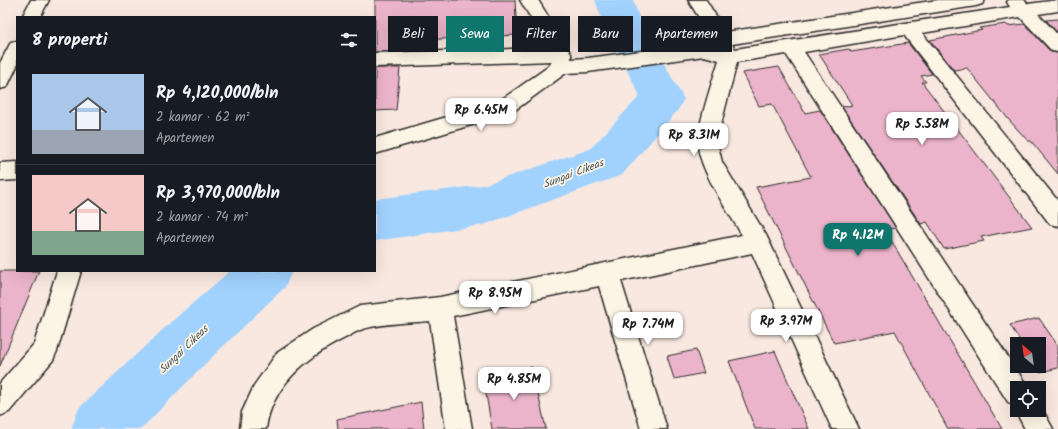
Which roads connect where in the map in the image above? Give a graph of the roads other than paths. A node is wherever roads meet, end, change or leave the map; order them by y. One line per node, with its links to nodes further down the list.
1 (40, 0): 7 (street)
2 (530, 0): 18 (street)
3 (697, 0): 8 (street)
4 (976, 0): 11 (street)
5 (1019, 5): 6 (street); 9 (street); 10 (street)
6 (1058, 5)
7 (32, 16)
8 (706, 16)
9 (909, 29): 12 (street); 23 (street)
10 (1058, 46)
11 (732, 47)
12 (791, 47): 13 (street); 28 (street)
13 (732, 48)
14 (16, 50): 19 (street)
15 (683, 52): 18 (street)
16 (724, 52): 24 (street)
17 (376, 60): 18 (street)
18 (562, 60): 20 (street)
19 (7, 76)
20 (376, 146)
21 (16, 171): 22 (street)
22 (0, 172)
23 (1058, 217)
24 (758, 242): 26 (street); 34 (street)
25 (69, 272): 29 (street)
26 (607, 274): 27 (street); 33 (street)
27 (440, 308): 31 (street); 32 (street)
28 (1010, 382)
29 (0, 404)
30 (1032, 417): 35 (street)
31 (253, 429)
32 (459, 429)
33 (654, 429)
34 (846, 429)
35 (1040, 429)

